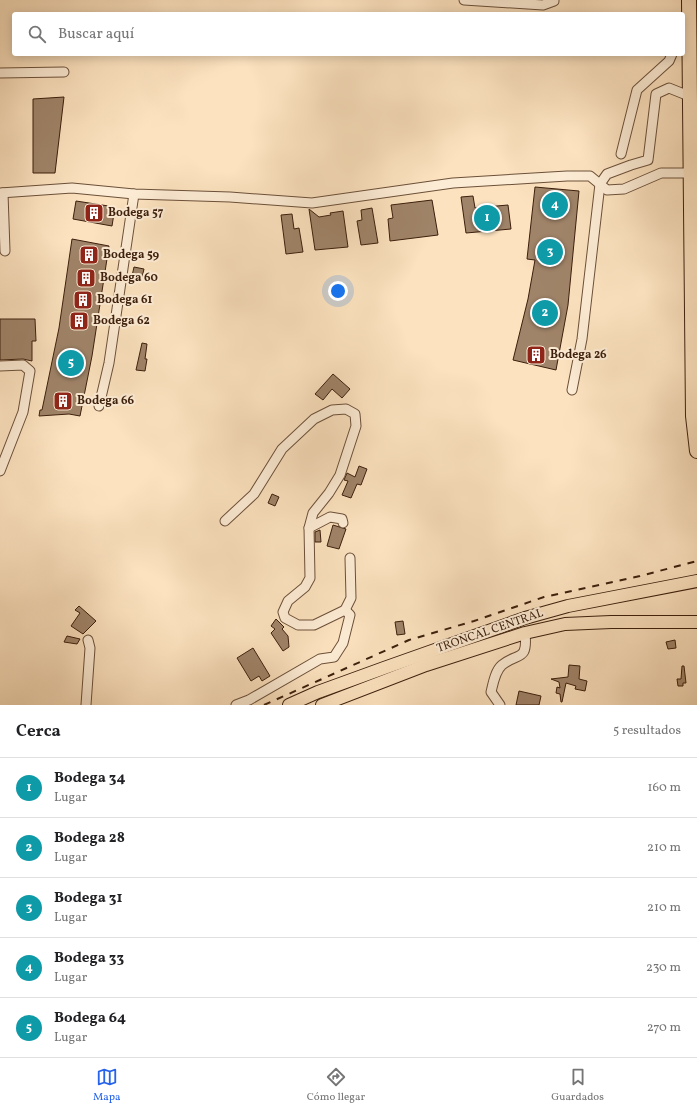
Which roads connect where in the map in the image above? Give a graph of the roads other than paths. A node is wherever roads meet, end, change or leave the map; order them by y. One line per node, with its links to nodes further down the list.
1 (464, 0): 2 (street)
2 (554, 0)
3 (689, 0): 4 (highway)
4 (686, 39): 8 (highway)
5 (671, 56): 9 (street)
6 (64, 72): 7 (street)
7 (0, 73)
8 (689, 96): 10 (highway); 11 (street)
9 (621, 154)
10 (690, 172): 11 (street); 18 (highway)
11 (600, 184): 13 (street); 16 (street)
12 (1, 193): 13 (street); 14 (street)
13 (134, 194): 17 (street)
14 (5, 251)
15 (0, 366): 19 (street)
16 (572, 390)
17 (100, 406)
18 (697, 451)
19 (0, 471)
20 (225, 521): 22 (street)
21 (343, 523): 22 (street)
22 (309, 528): 25 (street)
23 (350, 558): 25 (street)
24 (697, 581): 31 (main road, TRONCAL CENTRAL)
25 (346, 610): 30 (street)
26 (697, 622): 27 (main road, TRONCAL CENTRAL)
27 (525, 633): 32 (main road, TRONCAL CENTRAL); 33 (street)
28 (88, 640): 29 (street)
29 (86, 705)
30 (236, 705)
31 (289, 705)
32 (322, 705)
33 (500, 705)

